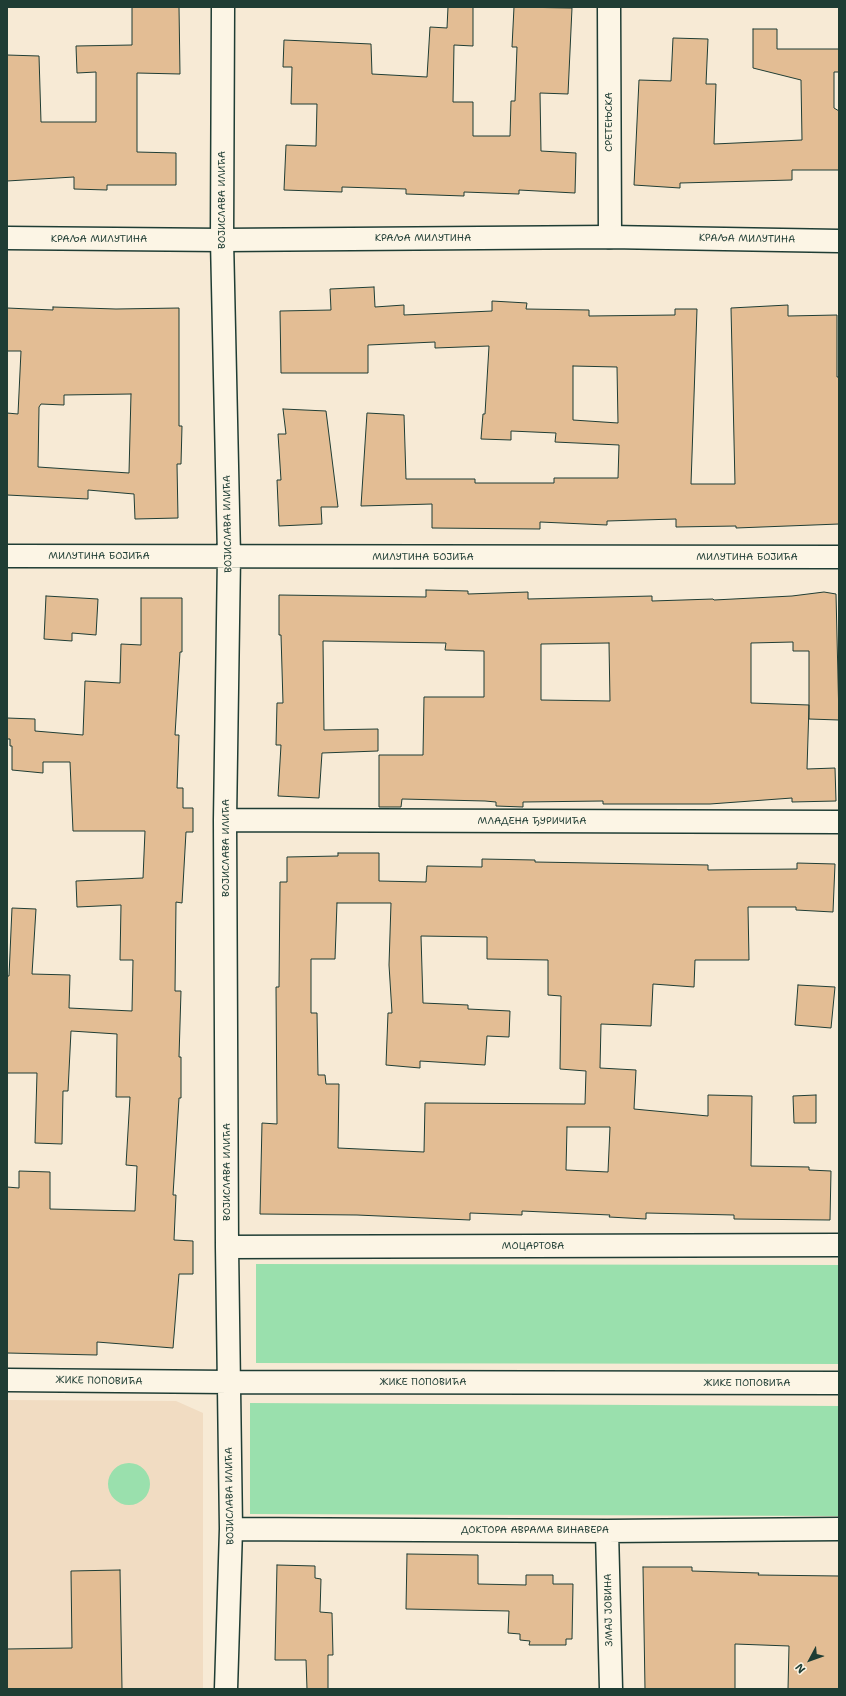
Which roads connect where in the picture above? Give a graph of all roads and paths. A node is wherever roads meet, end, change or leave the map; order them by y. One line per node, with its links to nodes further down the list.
1 (223, 7): 5 (street, ВОЈИСЛАВА ИЛИЋА)
2 (609, 7): 3 (street, СРЕТЕЊСКА)
3 (610, 237): 5 (street, КРАЉА МИЛУТИНА); 6 (street, КРАЉА МИЛУТИНА)
4 (7, 238): 5 (street, КРАЉА МИЛУТИНА)
5 (222, 240): 8 (street, ВОЈИСЛАВА ИЛИЋА)
6 (839, 241)
7 (7, 556): 8 (street, МИЛУТИНА БОЈИЋА)
8 (229, 556): 9 (street, МИЛУТИНА БОЈИЋА); 10 (street, ВОЈИСЛАВА ИЛИЋА)
9 (839, 557)
10 (225, 820): 11 (street, МЛАДЕНА ЂУРИЧИЋА); 13 (street, ВОЈИСЛАВА ИЛИЋА)
11 (839, 822)
12 (839, 1245): 13 (street, МОЦАРТОВА)
13 (227, 1247): 15 (street, ВОЈИСЛАВА ИЛИЋА)
14 (7, 1380): 15 (street, ЖИКЕ ПОПОВИЋА)
15 (228, 1382): 16 (street, ЖИКЕ ПОПОВИЋА); 17 (street, ВОЈИСЛАВА ИЛИЋА)
16 (839, 1383)
17 (231, 1529): 19 (street, ДОКТОРА АВРАМА ВИНАВЕРА); 20 (street, ВОЈИСЛАВА ИЛИЋА)
18 (839, 1529): 19 (street, ДОКТОРА АВРАМА ВИНАВЕРА)
19 (607, 1531): 21 (street, ЗМАЈ ЈОВИНА)
20 (226, 1689)
21 (611, 1689)

